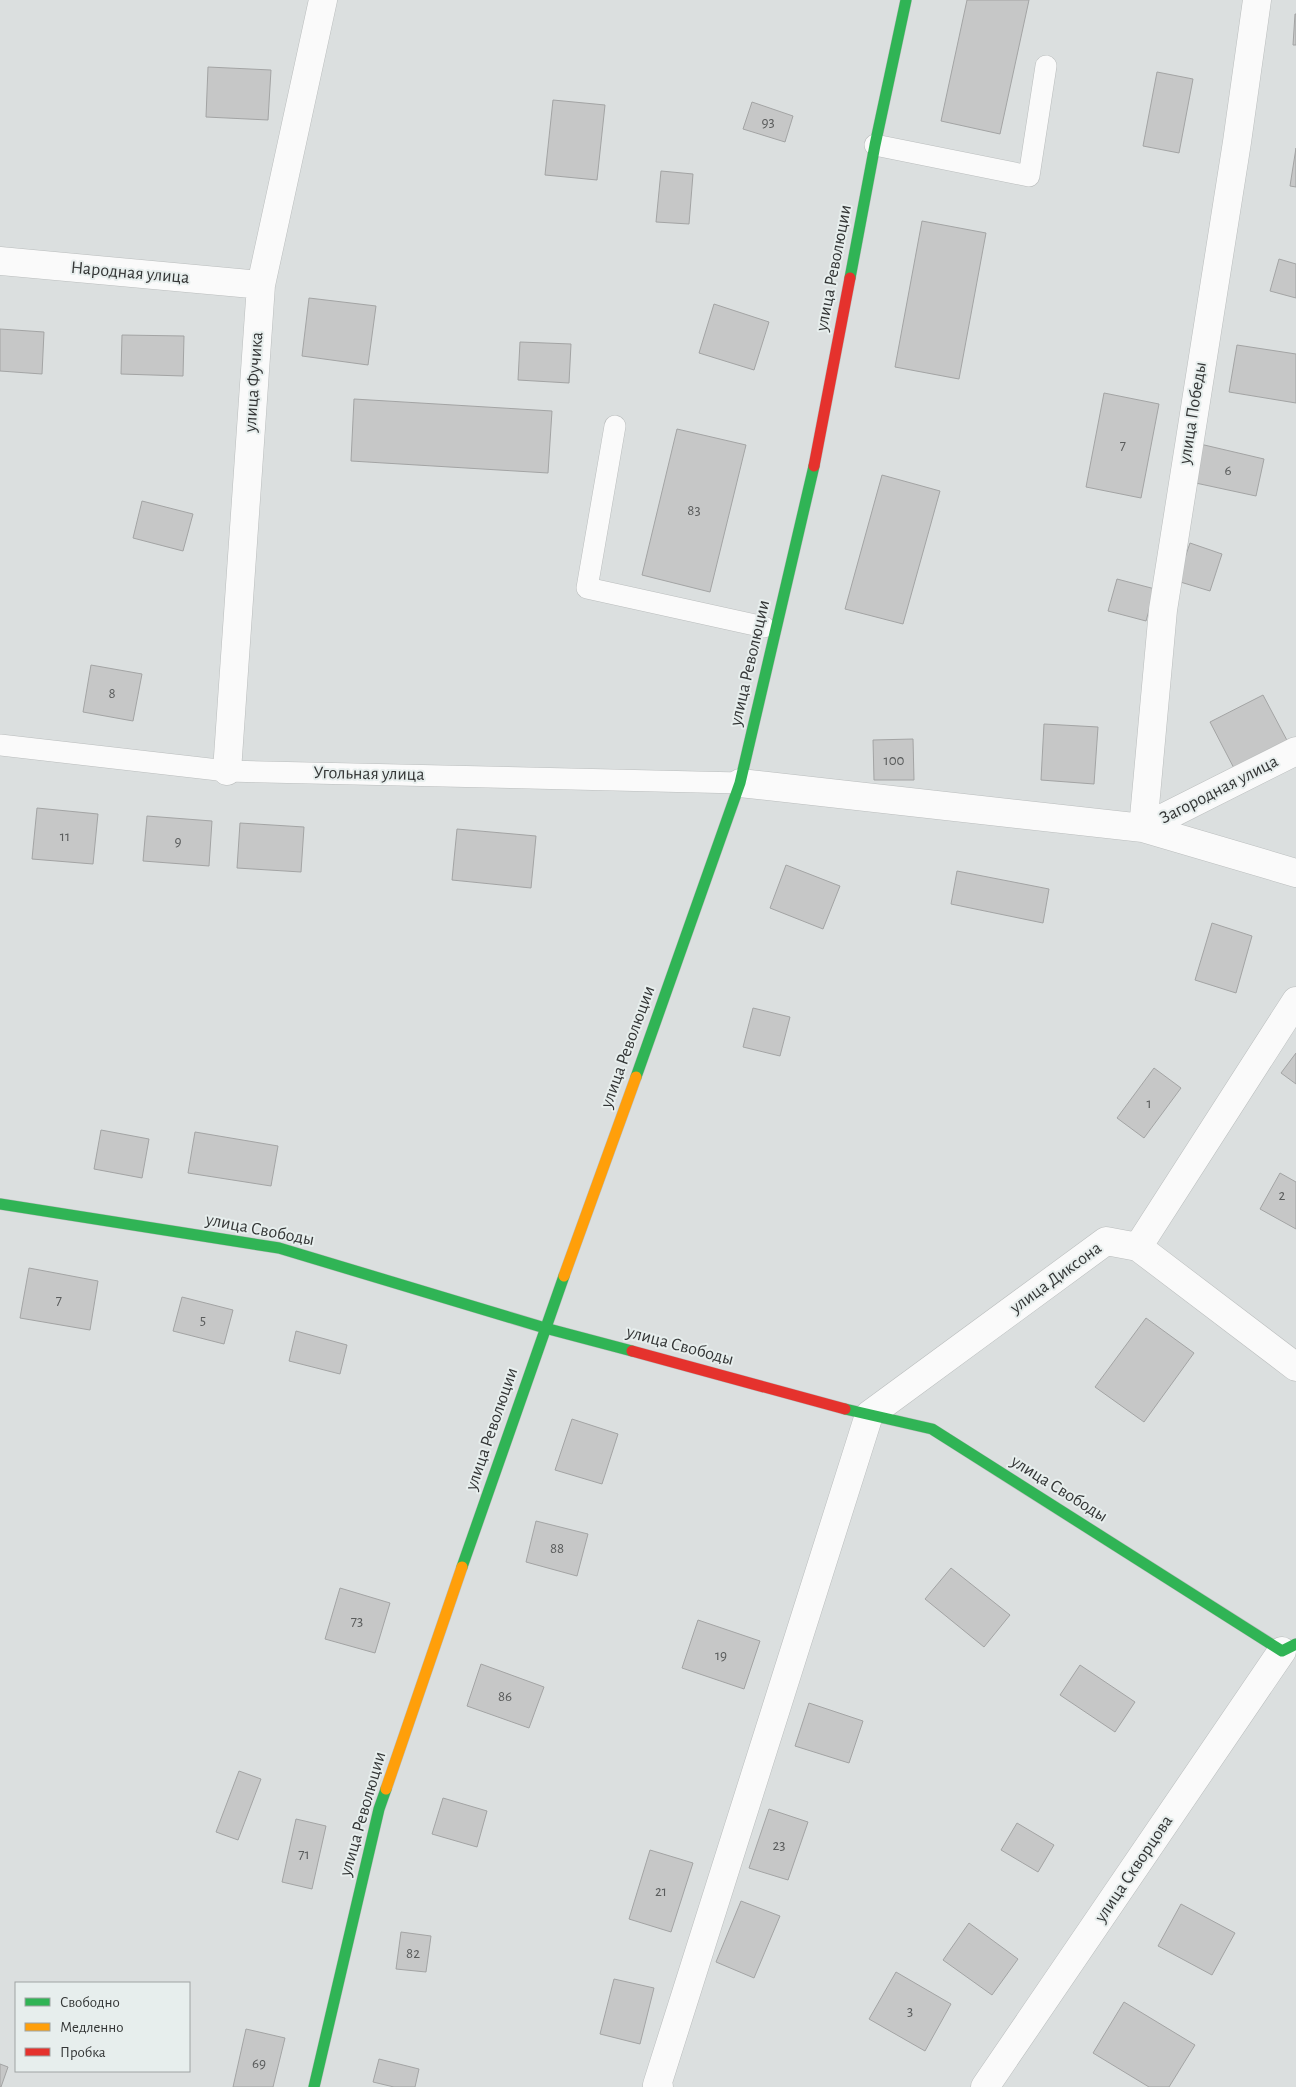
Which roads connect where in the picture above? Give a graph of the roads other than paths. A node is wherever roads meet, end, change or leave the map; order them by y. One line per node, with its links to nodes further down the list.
1 (323, 0): 7 (street, улица Фучика)
2 (906, 0): 5 (street, улица Революции)
3 (1257, 0): 14 (street, улица Победы)
4 (1046, 66): 5 (lane)
5 (875, 145): 13 (street, улица Революции)
6 (0, 261): 7 (street, Народная улица)
7 (261, 285): 12 (street, улица Фучика)
8 (615, 426): 9 (lane)
9 (764, 627)
10 (0, 745): 12 (lane, Угольная улица)
11 (1296, 751): 14 (street, Загородная улица)
12 (227, 771): 13 (lane, Угольная улица)
13 (740, 783): 14 (street); 19 (street, улица Революции)
14 (1143, 828): 15 (street)
15 (1296, 873)
16 (1296, 1001): 18 (street)
17 (0, 1204): 19 (street, улица Свободы)
18 (1138, 1247): 20 (street, улица Диксона); 21 (street, улица Диксона)
19 (545, 1328): 21 (street, улица Свободы); 23 (street, улица Революции)
20 (1296, 1366)
21 (869, 1415): 22 (street, улица Свободы); 24 (street)
22 (1289, 1647): 25 (street, улица Скворцова)
23 (314, 2087)
24 (659, 2087)
25 (985, 2087)

